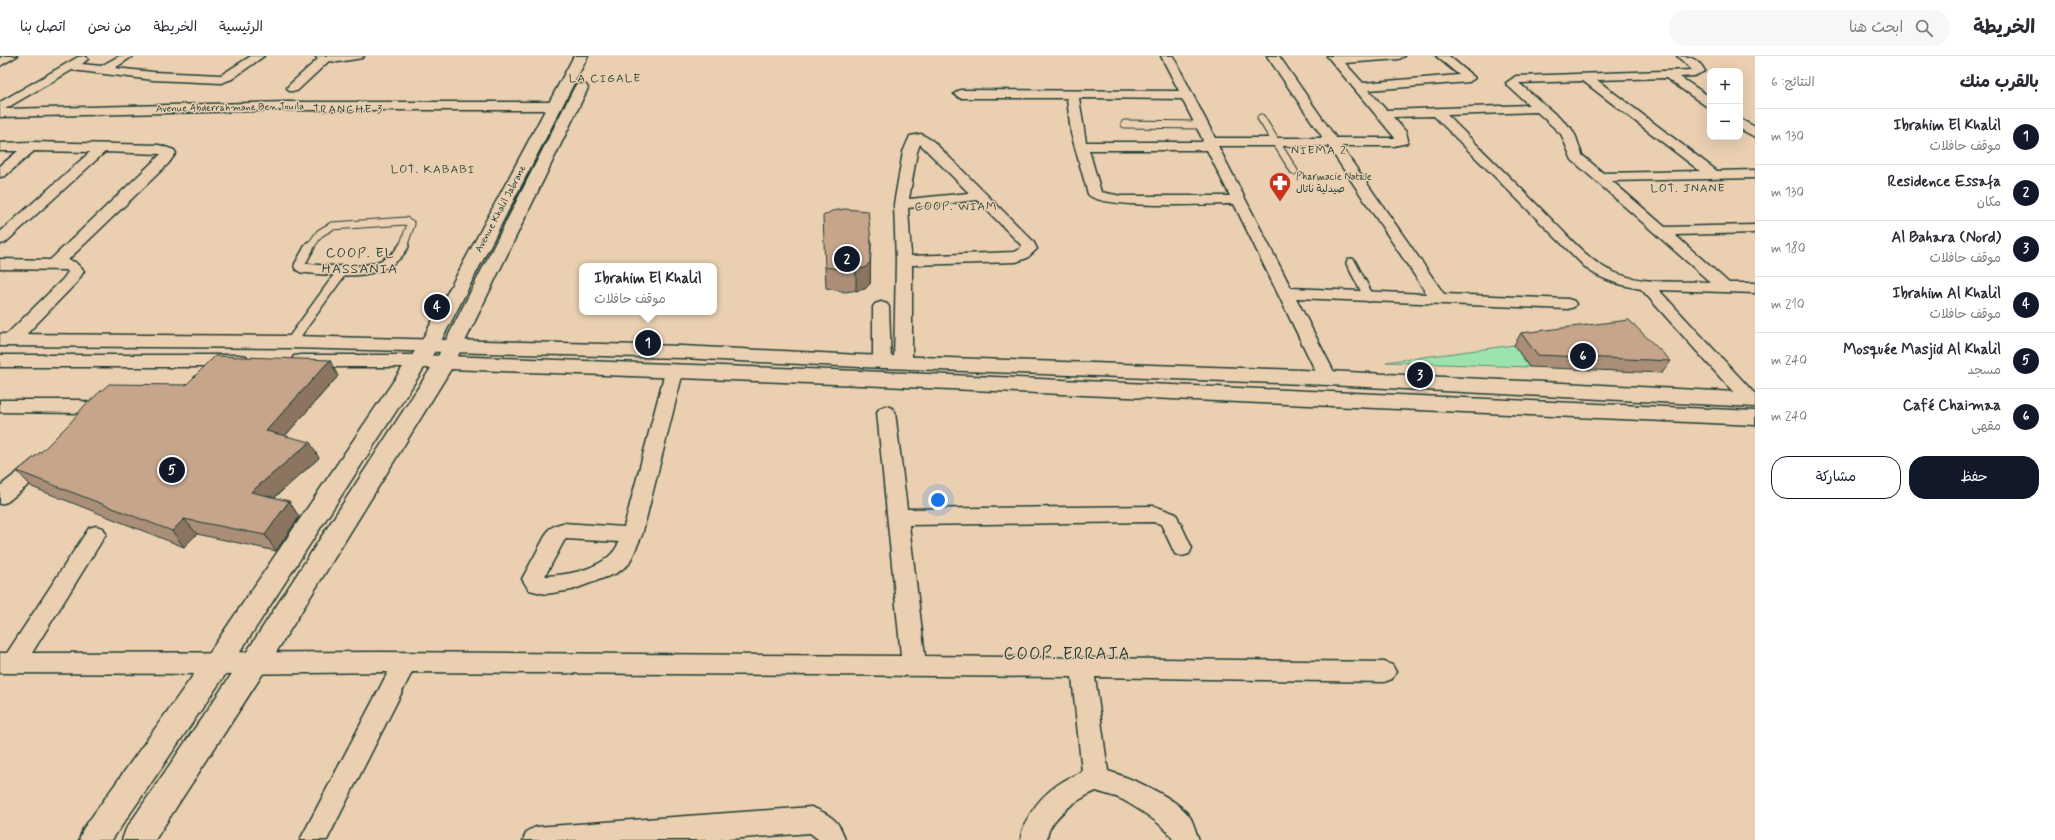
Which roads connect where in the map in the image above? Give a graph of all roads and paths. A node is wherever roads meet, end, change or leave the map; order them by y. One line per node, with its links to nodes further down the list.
1 (11, 56): 15 (street)
2 (87, 56): 16 (street)
3 (127, 56): 17 (street)
4 (258, 56): 17 (street)
5 (358, 56): 13 (street)
6 (581, 56): 26 (main road, Avenue Khalil Jabrane)
7 (596, 56): 70 (main road, Avenue Khalil Jabrane)
8 (1167, 56): 23 (street)
9 (1273, 56): 38 (street)
10 (1399, 56): 14 (street)
11 (1442, 56): 20 (street)
12 (1683, 56): 18 (street)
13 (324, 57): 21 (street)
14 (1335, 58): 20 (street)
15 (0, 63)
16 (71, 66): 17 (street); 27 (street)
17 (103, 70)
18 (1667, 73): 19 (street); 25 (street)
19 (1585, 77): 28 (street); 46 (street)
20 (1360, 87): 31 (street)
21 (293, 88)
22 (960, 94): 24 (street)
23 (1186, 95): 24 (street); 34 (street)
24 (1073, 96): 41 (street)
25 (1707, 101)
26 (555, 106): 30 (street, Avenue Abderrahmane Ben Touila); 70 (main road, Avenue Khalil Jabrane)
27 (0, 107)
28 (1541, 108): 29 (street); 48 (street)
29 (1436, 111): 31 (street); 60 (street)
30 (0, 113)
31 (1383, 114): 38 (street)
32 (1261, 118): 37 (lane)
33 (1125, 124): 34 (lane)
34 (1200, 125): 39 (street)
35 (1743, 125): 36 (street)
36 (1755, 133)
37 (1275, 142): 38 (street); 39 (street); 44 (lane)
38 (1332, 142): 65 (street)
39 (1209, 144): 41 (street); 50 (street)
40 (32, 146): 42 (street); 43 (street); 45 (street)
41 (1082, 146): 50 (street)
42 (0, 147)
43 (102, 148): 54 (street); 58 (street)
44 (1294, 171)
45 (0, 173)
46 (1714, 174): 47 (street); 48 (street)
47 (1755, 174)
48 (1600, 177): 53 (street)
49 (979, 196): 51 (street); 51 (street); 55 (street)
50 (1238, 200): 63 (street)
51 (901, 204): 55 (street)
52 (1755, 229): 53 (street)
53 (1662, 231): 61 (street)
54 (0, 240)
55 (904, 261): 75 (street)
56 (1351, 263): 64 (lane)
57 (0, 264): 58 (street)
58 (55, 264): 68 (street)
59 (342, 270): 59 (lane); 69 (lane)
60 (1646, 285): 61 (street); 79 (street)
61 (1724, 287): 62 (street)
62 (1755, 288)
63 (1286, 293): 64 (street); 77 (street)
64 (1369, 296): 65 (street)
65 (1439, 299): 66 (street)
66 (1568, 304)
67 (881, 307): 74 (street)
68 (5, 340): 69 (main road)
69 (291, 342): 70 (main road)
70 (437, 354): 73 (main road); 74 (main road); 76 (main road); 90 (main road); 91 (main road)
71 (0, 361): 72 (main road)
72 (256, 361)
73 (280, 361)
74 (882, 362): 75 (main road)
75 (903, 362): 77 (main road)
76 (674, 372): 79 (main road); 86 (street)
77 (1328, 378): 79 (main road)
78 (0, 406): 81 (street)
79 (1753, 406)
80 (886, 412): 84 (street)
81 (73, 438)
82 (55, 453): 83 (street)
83 (0, 497)
84 (898, 517): 87 (street); 92 (street)
85 (96, 534): 88 (street)
86 (632, 535)
87 (1182, 548)
88 (7, 662): 90 (street)
89 (405, 663): 91 (street); 92 (street); 98 (street)
90 (217, 664): 91 (street); 96 (main road)
91 (254, 664): 97 (main road)
92 (914, 665): 93 (street)
93 (1082, 667): 94 (street); 95 (street)
94 (1384, 672)
95 (1096, 779): 101 (street); 102 (street)
96 (94, 840)
97 (137, 840)
98 (313, 840)
99 (536, 840): 100 (street)
100 (832, 840)
101 (1034, 840)
102 (1186, 840)

